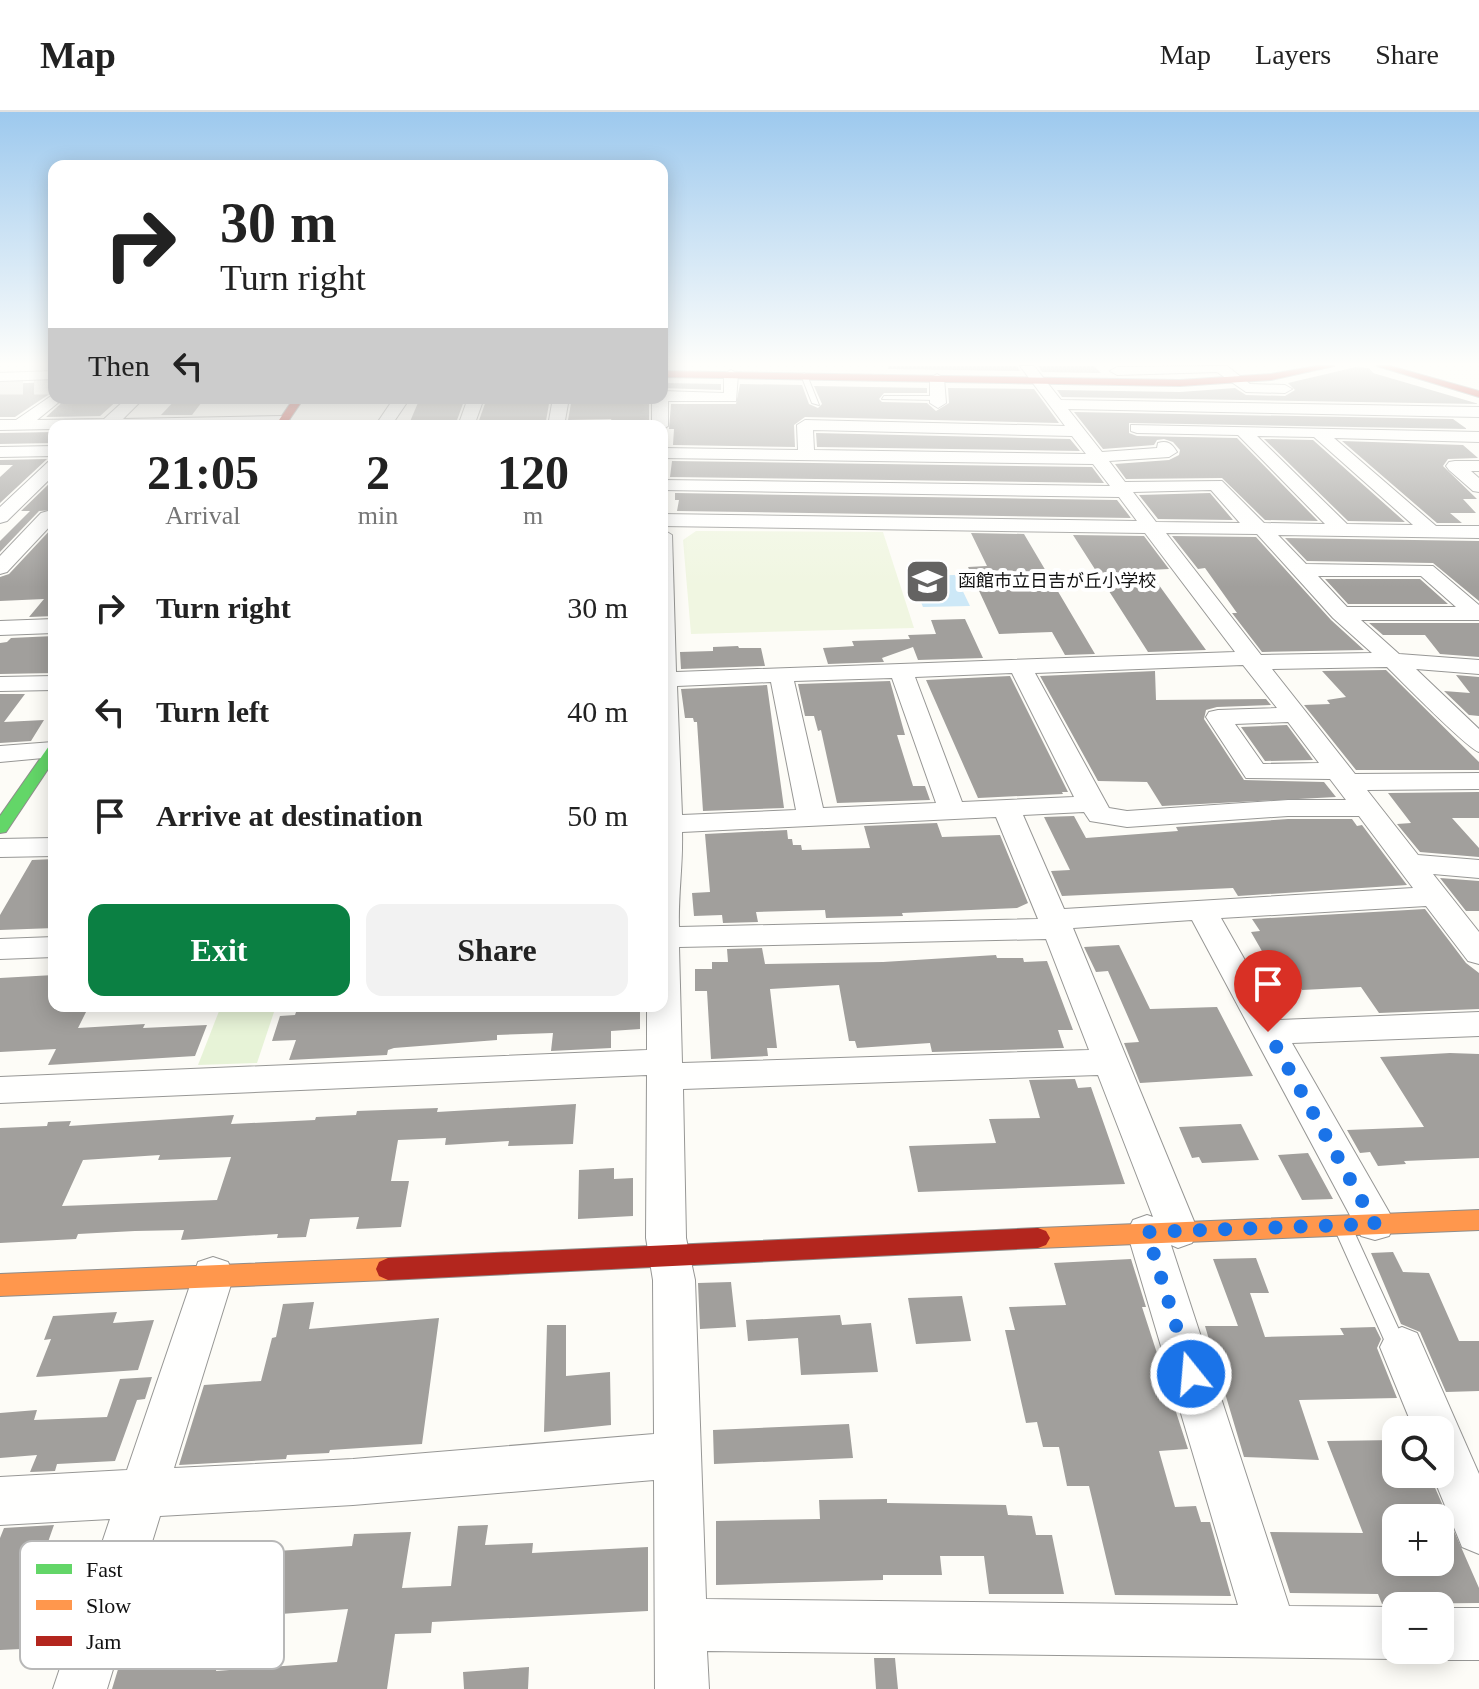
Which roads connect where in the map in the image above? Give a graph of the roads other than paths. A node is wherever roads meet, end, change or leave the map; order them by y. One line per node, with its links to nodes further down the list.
1 (806, 440): 9 (street)
2 (1084, 440): 11 (street)
3 (1252, 440): 24 (street)
4 (1326, 440): 25 (street)
5 (1164, 446): 11 (street)
6 (48, 451): 7 (street)
7 (0, 452)
8 (668, 453): 9 (street)
9 (806, 454): 10 (street)
10 (915, 456): 11 (street); 16 (street)
11 (1098, 458): 17 (street)
12 (1479, 466): 15 (street)
13 (48, 472): 18 (street)
14 (668, 485): 16 (street)
15 (1479, 487)
16 (930, 489): 17 (street); 21 (street)
17 (1122, 489): 22 (street); 23 (street)
18 (48, 517)
19 (48, 520): 27 (street)
20 (668, 520): 21 (street)
21 (946, 523): 22 (street)
22 (1150, 525): 23 (street); 32 (street)
23 (1258, 528): 24 (street); 28 (street)
24 (1342, 530): 25 (street)
25 (1431, 531): 26 (street)
26 (1479, 532)
27 (0, 568)
28 (1301, 570): 29 (street); 29 (street)
29 (1341, 613): 33 (street)
30 (48, 626): 31 (street)
31 (0, 628)
32 (1250, 660): 33 (street); 34 (street); 41 (street)
33 (1391, 660): 35 (street); 42 (street)
34 (1020, 666): 36 (street); 49 (street)
35 (1479, 667)
36 (901, 671): 37 (street); 52 (street)
37 (781, 675): 39 (street); 53 (street)
38 (48, 683): 40 (street)
39 (668, 683)
40 (0, 684)
41 (1293, 715): 47 (street); 47 (street)
42 (1468, 719): 43 (street)
43 (1479, 744)
44 (0, 754): 45 (street)
45 (48, 757)
46 (48, 761): 55 (street)
47 (1341, 776): 48 (street); 50 (street)
48 (1479, 781)
49 (1091, 804): 50 (street); 51 (street)
50 (1364, 808): 58 (street)
51 (1006, 809): 52 (street); 63 (street)
52 (952, 811): 53 (street)
53 (811, 818): 54 (street)
54 (668, 824): 60 (street)
55 (0, 828)
56 (48, 847): 57 (street)
57 (0, 848)
58 (1407, 863): 59 (street); 61 (street)
59 (1479, 869)
60 (668, 875)
61 (1434, 896): 62 (street); 67 (street)
62 (1202, 911): 63 (street); 70 (street)
63 (1056, 924): 64 (street); 71 (street)
64 (668, 929)
65 (48, 947): 66 (street)
66 (0, 949)
67 (1479, 954)
68 (664, 1012): 72 (street)
69 (1479, 1024): 70 (street)
70 (1268, 1032): 75 (street)
71 (1111, 1062): 72 (street); 76 (street)
72 (664, 1070): 73 (street); 77 (street)
73 (0, 1090)
74 (1479, 1220): 75 (street)
75 (1359, 1224): 76 (street); 80 (lane)
76 (1162, 1231): 77 (street); 89 (street)
77 (669, 1256): 78 (street); 82 (street)
78 (213, 1275): 79 (street); 84 (street)
79 (0, 1285)
80 (1402, 1347): 81 (street)
81 (1431, 1416)
82 (678, 1455): 84 (street); 88 (street)
83 (1454, 1471): 86 (street)
84 (141, 1494): 85 (street); 87 (street)
85 (0, 1501)
86 (1479, 1530)
87 (126, 1541)
88 (682, 1625): 89 (street); 95 (street)
89 (1271, 1630): 90 (street)
90 (1382, 1633)
91 (1454, 1634): 92 (street)
92 (1479, 1634)
93 (86, 1669): 94 (street)
94 (80, 1689)
95 (682, 1689)

